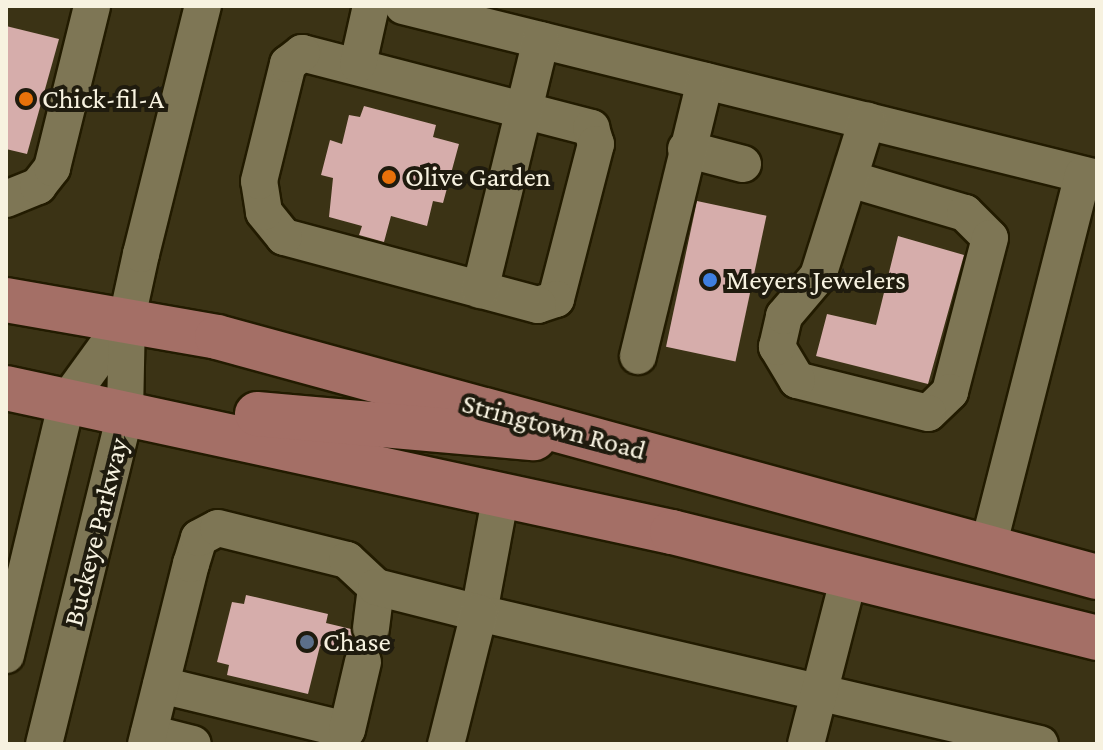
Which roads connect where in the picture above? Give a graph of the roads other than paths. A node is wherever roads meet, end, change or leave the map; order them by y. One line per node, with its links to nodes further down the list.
1 (92, 6): 14 (street)
2 (203, 6): 17 (street, Buckeye Parkway)
3 (371, 6): 6 (street)
4 (403, 6): 5 (street)
5 (541, 40): 7 (street); 8 (street)
6 (358, 64): 8 (street); 15 (street)
7 (705, 81): 9 (street); 10 (street)
8 (527, 108): 15 (street); 15 (street)
9 (867, 121): 12 (street); 13 (street)
10 (686, 149): 11 (street); 18 (street)
11 (743, 164)
12 (1090, 177): 24 (street)
13 (850, 179): 13 (street)
14 (6, 199)
15 (480, 290)
16 (6, 300): 17 (main road, Stringtown Road)
17 (127, 318): 20 (street, Buckeye Parkway); 21 (street, Buckeye Parkway); 22 (main road, Stringtown Road)
18 (638, 356)
19 (6, 388): 21 (main road)
20 (125, 400): 21 (main road); 22 (main road); 23 (main road); 34 (street, Buckeye Parkway)
21 (67, 401): 30 (street, Buckeye Parkway)
22 (587, 435): 24 (main road, Stringtown Road)
23 (501, 494): 25 (main road); 28 (street)
24 (988, 547): 26 (main road, Stringtown Road)
25 (849, 576): 29 (main road); 32 (street)
26 (1097, 577)
27 (376, 587): 28 (street); 31 (street); 31 (street)
28 (479, 613): 32 (street); 36 (street)
29 (1097, 638)
30 (6, 655)
31 (161, 685): 33 (street)
32 (819, 691): 37 (street); 38 (street)
33 (148, 738): 35 (street)
34 (44, 744)
35 (193, 744)
36 (446, 744)
37 (806, 744)
38 (1040, 744)

